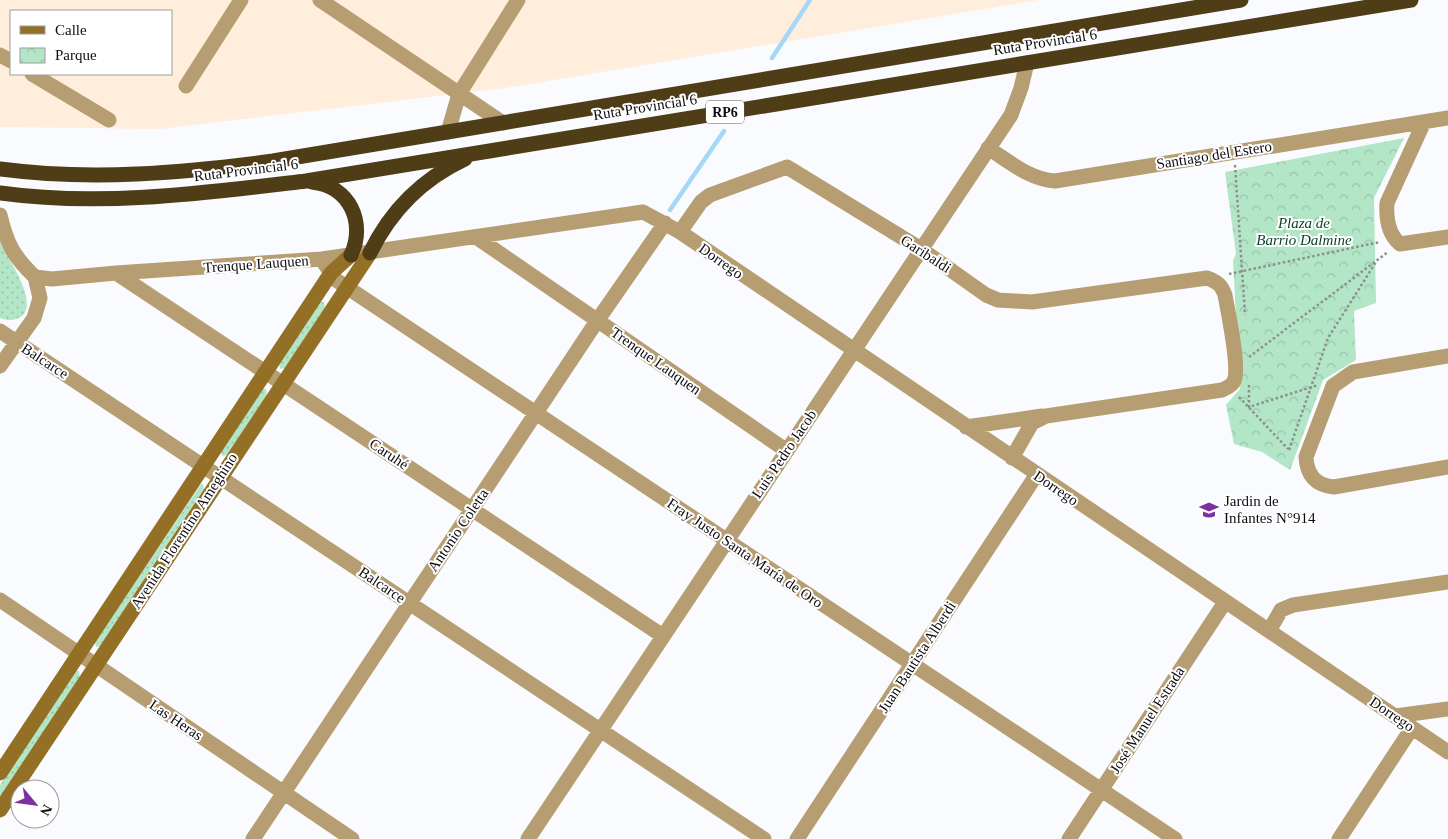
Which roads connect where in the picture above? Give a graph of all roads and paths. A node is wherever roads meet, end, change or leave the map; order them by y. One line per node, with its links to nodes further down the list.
1 (241, 0): 8 (street)
2 (320, 0): 9 (street)
3 (518, 0): 9 (street)
4 (1241, 0): 13 (highway, Ruta Provincial 6 / RP6)
5 (1411, 0): 6 (highway, Ruta Provincial 6 / RP6)
6 (1026, 63): 15 (street, Luis Pedro Jacob); 16 (highway, Ruta Provincial 6 / RP6)
7 (34, 75): 11 (street)
8 (186, 86)
9 (460, 94): 13 (street); 14 (street)
10 (1448, 118): 12 (street, Santiago del Estero)
11 (109, 120)
12 (1424, 122): 17 (street, Santiago del Estero); 26 (street)
13 (503, 123): 14 (highway, Ruta Provincial 6 / RP6)
14 (448, 132): 18 (highway, Ruta Provincial 6 / RP6)
15 (988, 148): 17 (street, Santiago del Estero); 27 (street, Luis Pedro Jacob)
16 (482, 152): 19 (highway, Ruta Provincial 6 / RP6); 28 (highway)
17 (1234, 152): 33 (path)
18 (0, 169)
19 (306, 181): 20 (highway, Ruta Provincial 6 / RP6); 29 (highway)
20 (0, 194)
21 (0, 215): 35 (street)
22 (665, 223): 23 (street, Dorrego); 24 (street, Trenque Lauquen); 39 (street, Antonio Coletta)
23 (680, 232): 27 (street, Garibaldi); 43 (street, Dorrego)
24 (476, 237): 28 (street, Trenque Lauquen); 39 (street, Trenque Lauquen)
25 (1448, 237): 26 (street)
26 (1397, 242): 31 (path); 33 (path)
27 (920, 250): 36 (street, Garibaldi); 43 (street, Luis Pedro Jacob)
28 (370, 253): 29 (street, Trenque Lauquen); 37 (main road, Avenida Florentino Ameghino)
29 (351, 255): 30 (street, Trenque Lauquen); 34 (main road, Avenida Florentino Ameghino)
30 (322, 259): 32 (street, Trenque Lauquen); 34 (street, Fray Justo Santa María de Oro)
31 (1376, 262): 42 (path); 50 (path)
32 (116, 272): 35 (street, Trenque Lauquen); 46 (street, Caruhé)
33 (1242, 272): 36 (path); 38 (path)
34 (331, 273): 37 (street, Fray Justo Santa María de Oro); 46 (main road, Avenida Florentino Ameghino)
35 (35, 277): 41 (street)
36 (1207, 278): 49 (street)
37 (346, 287): 48 (main road, Avenida Florentino Ameghino); 52 (street, Fray Justo Santa María de Oro)
38 (1245, 320)
39 (598, 321): 52 (street, Antonio Coletta); 56 (street, Trenque Lauquen)
40 (0, 332): 41 (street, Balcarce)
41 (16, 342): 45 (street); 58 (street, Balcarce)
42 (1247, 349)
43 (853, 351): 54 (street, Dorrego); 56 (street, Luis Pedro Jacob)
44 (1448, 356): 47 (street)
45 (0, 366)
46 (265, 372): 48 (street, Caruhé); 58 (main road, Avenida Florentino Ameghino)
47 (1342, 377): 50 (path); 60 (street)
48 (282, 383): 62 (main road, Avenida Florentino Ameghino); 63 (street, Caruhé)
49 (1226, 388): 51 (path); 53 (street)
50 (1311, 388): 51 (path); 55 (path)
51 (1250, 408): 55 (path)
52 (536, 413): 63 (street, Antonio Coletta); 64 (street, Fray Justo Santa María de Oro)
53 (1046, 416): 54 (street); 57 (street)
54 (966, 427): 57 (street, Dorrego)
55 (1289, 450): 60 (path)
56 (787, 451): 64 (street, Luis Pedro Jacob)
57 (1012, 458): 61 (street, Dorrego)
58 (203, 466): 62 (street, Balcarce); 71 (main road, Avenida Florentino Ameghino)
59 (1448, 467): 60 (street)
60 (1306, 469)
61 (1037, 474): 67 (street, Dorrego); 72 (street, Juan Bautista Alberdi)
62 (220, 477): 68 (street, Balcarce); 73 (main road, Avenida Florentino Ameghino)
63 (472, 509): 68 (street, Antonio Coletta); 70 (street, Caruhé)
64 (727, 540): 70 (street, Luis Pedro Jacob); 72 (street, Fray Justo Santa María de Oro)
65 (1448, 582): 69 (street)
66 (0, 600): 71 (street, Las Heras)
67 (1225, 602): 69 (street, Dorrego); 80 (street, José Manuel Estrada)
68 (409, 603): 77 (street, Balcarce); 81 (street, Antonio Coletta)
69 (1269, 631): 75 (street, Dorrego)
70 (663, 636): 77 (street, Luis Pedro Jacob)
71 (79, 654): 73 (street, Las Heras); 79 (main road, Avenida Florentino Ameghino)
72 (912, 664): 80 (street, Fray Justo Santa María de Oro); 87 (street, Juan Bautista Alberdi)
73 (96, 665): 81 (street, Las Heras); 82 (main road, Avenida Florentino Ameghino)
74 (1448, 709): 75 (street)
75 (1395, 716): 76 (street, Dorrego)
76 (1412, 728): 78 (street, Dorrego); 90 (street)
77 (600, 730): 85 (street, Luis Pedro Jacob); 86 (street, Balcarce)
78 (1448, 752)
79 (0, 773)
80 (1101, 790): 88 (street, José Manuel Estrada); 89 (street, Fray Justo Santa María de Oro)
81 (283, 793): 83 (street, Antonio Coletta); 84 (street, Las Heras)
82 (0, 810)
83 (252, 839)
84 (352, 839)
85 (528, 839)
86 (764, 839)
87 (797, 839)
88 (1068, 839)
89 (1175, 839)
90 (1339, 839)

